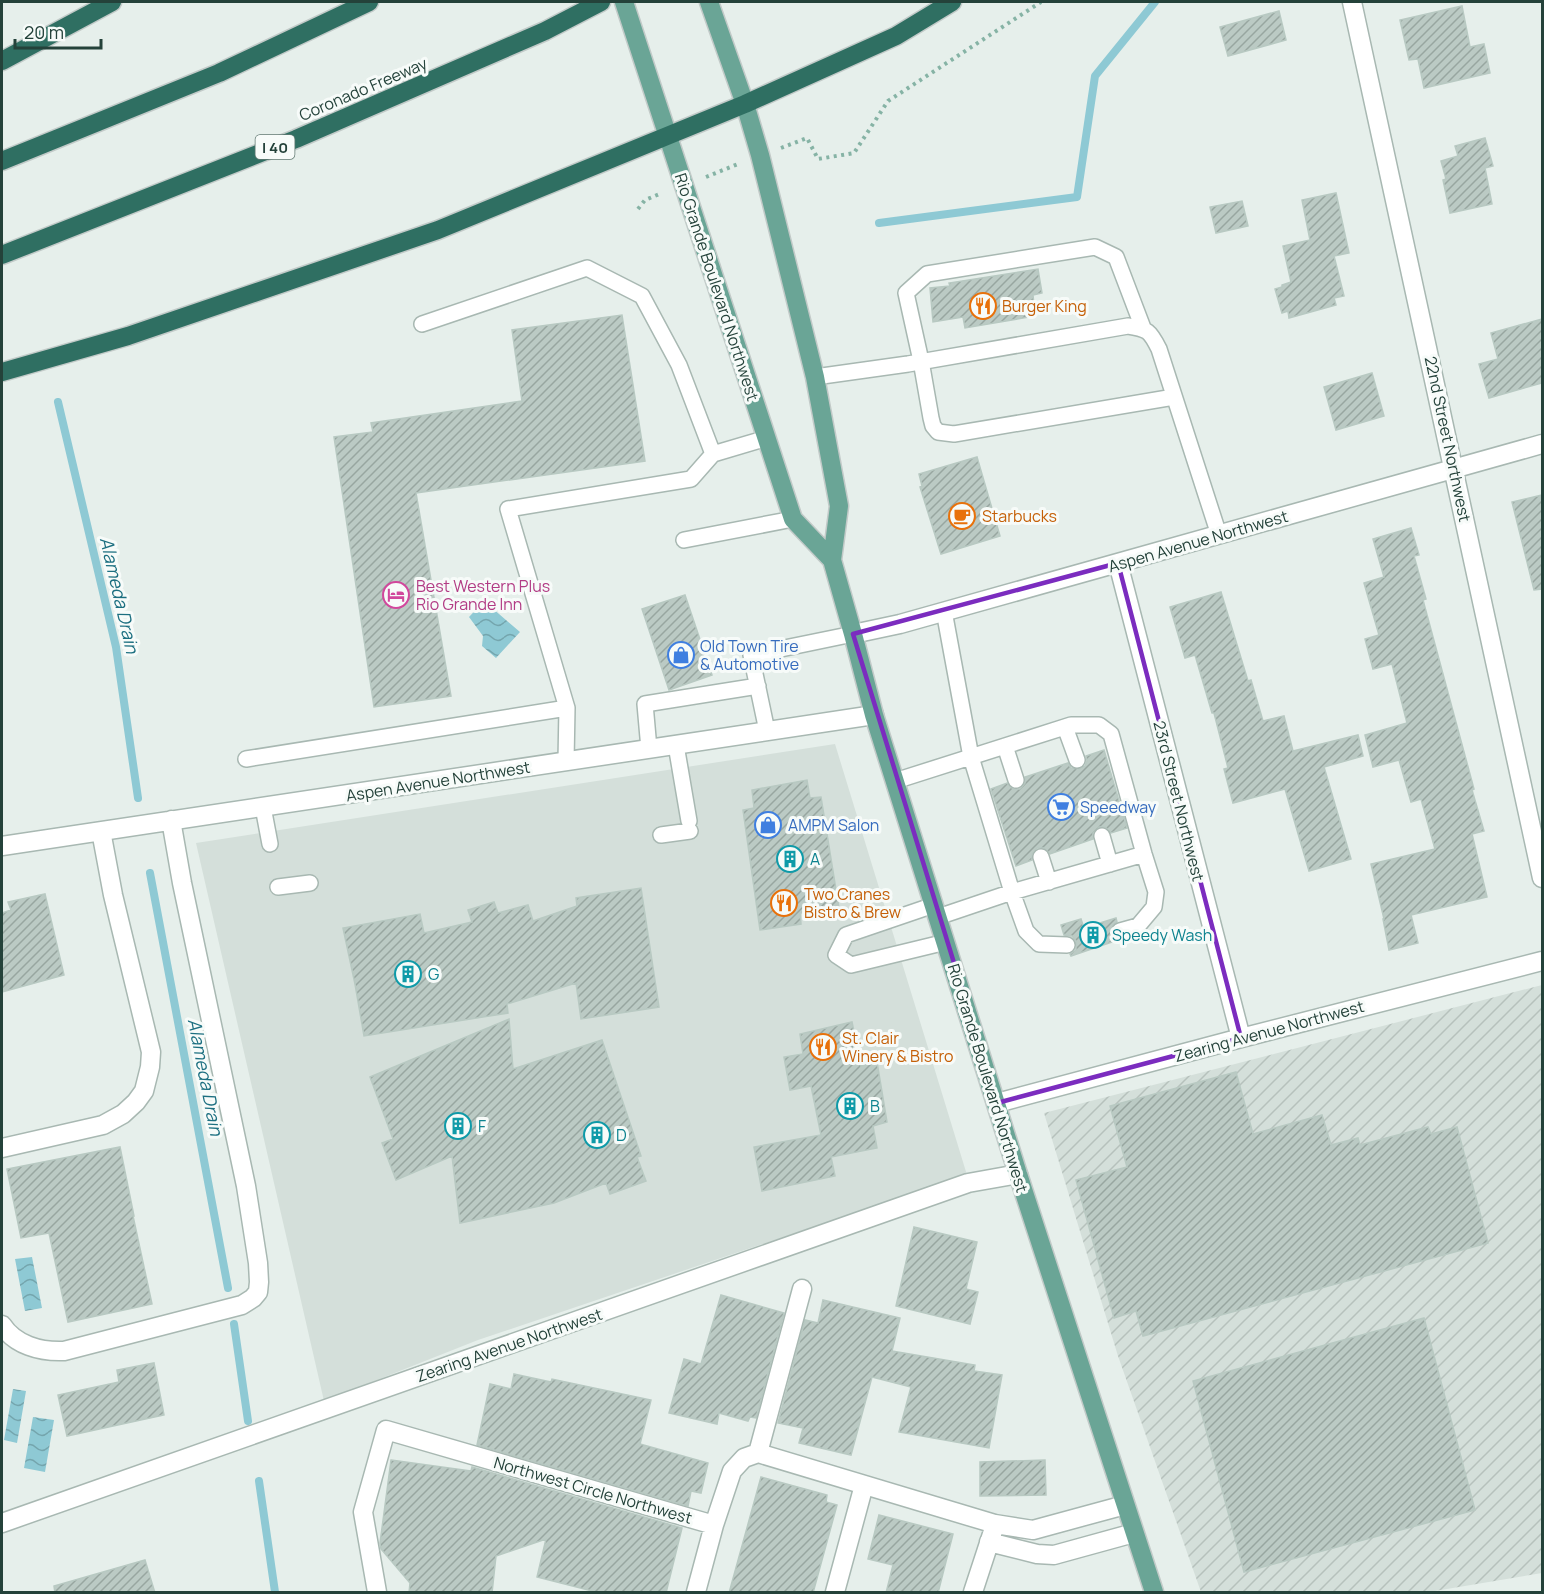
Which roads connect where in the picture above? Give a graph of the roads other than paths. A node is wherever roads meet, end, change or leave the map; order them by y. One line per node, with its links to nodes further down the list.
1 (112, 2): 8 (highway)
2 (369, 2): 11 (highway)
3 (601, 2): 12 (highway, Coronado Freeway / I 40)
4 (624, 2): 10 (main road, Rio Grande Boulevard Northwest)
5 (709, 2): 9 (main road, Rio Grande Boulevard Northwest)
6 (952, 2): 9 (highway)
7 (1352, 2): 22 (street, 22nd Street Northwest)
8 (2, 61)
9 (745, 104): 10 (highway); 17 (main road, Rio Grande Boulevard Northwest)
10 (667, 135): 16 (highway); 19 (main road, Rio Grande Boulevard Northwest)
11 (2, 161)
12 (2, 255)
13 (422, 324): 21 (lane)
14 (1143, 328): 15 (lane); 15 (lane); 18 (lane)
15 (921, 362): 17 (lane); 18 (lane)
16 (2, 372)
17 (815, 377): 26 (main road, Rio Grande Boulevard Northwest)
18 (1174, 397): 24 (lane)
19 (767, 438): 21 (lane); 23 (main road, Rio Grande Boulevard Northwest)
20 (1542, 444): 22 (street, Aspen Avenue Northwest)
21 (712, 454): 31 (lane)
22 (1454, 469): 24 (street, Aspen Avenue Northwest); 54 (street, 22nd Street Northwest)
23 (793, 519): 25 (lane); 26 (main road, Rio Grande Boulevard Northwest)
24 (1219, 535): 27 (street, Aspen Avenue Northwest)
25 (684, 540)
26 (832, 560): 29 (main road, Rio Grande Boulevard Northwest)
27 (1118, 563): 28 (street, Aspen Avenue Northwest); 64 (street, 23rd Street Northwest)
28 (944, 611): 29 (street, Aspen Avenue Northwest); 38 (lane)
29 (853, 634): 30 (lane); 32 (main road, Rio Grande Boulevard Northwest)
30 (758, 686): 34 (lane); 37 (lane)
31 (567, 708): 39 (lane); 41 (lane)
32 (874, 715): 34 (street, Aspen Avenue Northwest); 43 (main road, Rio Grande Boulevard Northwest)
33 (1065, 727): 36 (lane); 40 (lane); 51 (lane)
34 (767, 731): 35 (street, Aspen Avenue Northwest)
35 (676, 745): 37 (street, Aspen Avenue Northwest); 47 (lane)
36 (1005, 746): 38 (lane); 42 (lane)
37 (649, 748): 41 (street, Aspen Avenue Northwest)
38 (971, 757): 43 (lane); 58 (lane)
39 (246, 759)
40 (1077, 760)
41 (566, 762): 44 (street, Aspen Avenue Northwest)
42 (1016, 780)
43 (895, 781): 59 (main road, Rio Grande Boulevard Northwest)
44 (263, 807): 45 (street, Aspen Avenue Northwest); 49 (lane)
45 (171, 820): 46 (street, Aspen Avenue Northwest); 69 (street)
46 (101, 831): 50 (street, Aspen Avenue Northwest); 66 (street)
47 (661, 835)
48 (1102, 836): 53 (lane)
49 (270, 844)
50 (2, 846)
51 (1144, 854): 53 (lane); 60 (lane)
52 (1041, 857): 55 (lane)
53 (1110, 864): 55 (lane)
54 (1542, 878)
55 (1049, 882): 58 (lane)
56 (310, 883): 57 (lane)
57 (278, 887)
58 (1012, 892): 59 (lane); 62 (lane)
59 (936, 911): 61 (main road, Rio Grande Boulevard Northwest); 61 (lane)
60 (1120, 931)
61 (946, 942): 65 (main road, Rio Grande Boulevard Northwest)
62 (1067, 945)
63 (1542, 961): 64 (street, Zearing Avenue Northwest)
64 (1241, 1038): 65 (street, Zearing Avenue Northwest)
65 (997, 1103): 67 (main road, Rio Grande Boulevard Northwest)
66 (2, 1148)
67 (1018, 1174): 72 (main road, Rio Grande Boulevard Northwest); 73 (street, Zearing Avenue Northwest)
68 (802, 1289): 70 (street)
69 (2, 1325)
70 (758, 1453): 71 (street); 75 (street, Northwest Circle Northwest)
71 (864, 1485): 74 (street); 80 (street)
72 (1125, 1505): 74 (street); 76 (main road, Rio Grande Boulevard Northwest)
73 (2, 1523)
74 (995, 1524): 77 (street)
75 (714, 1525): 78 (street, Northwest Circle Northwest); 79 (street)
76 (1134, 1533): 77 (street); 82 (main road, Rio Grande Boulevard Northwest)
77 (989, 1542): 81 (street)
78 (377, 1593)
79 (696, 1593)
80 (834, 1593)
81 (974, 1593)
82 (1154, 1593)

